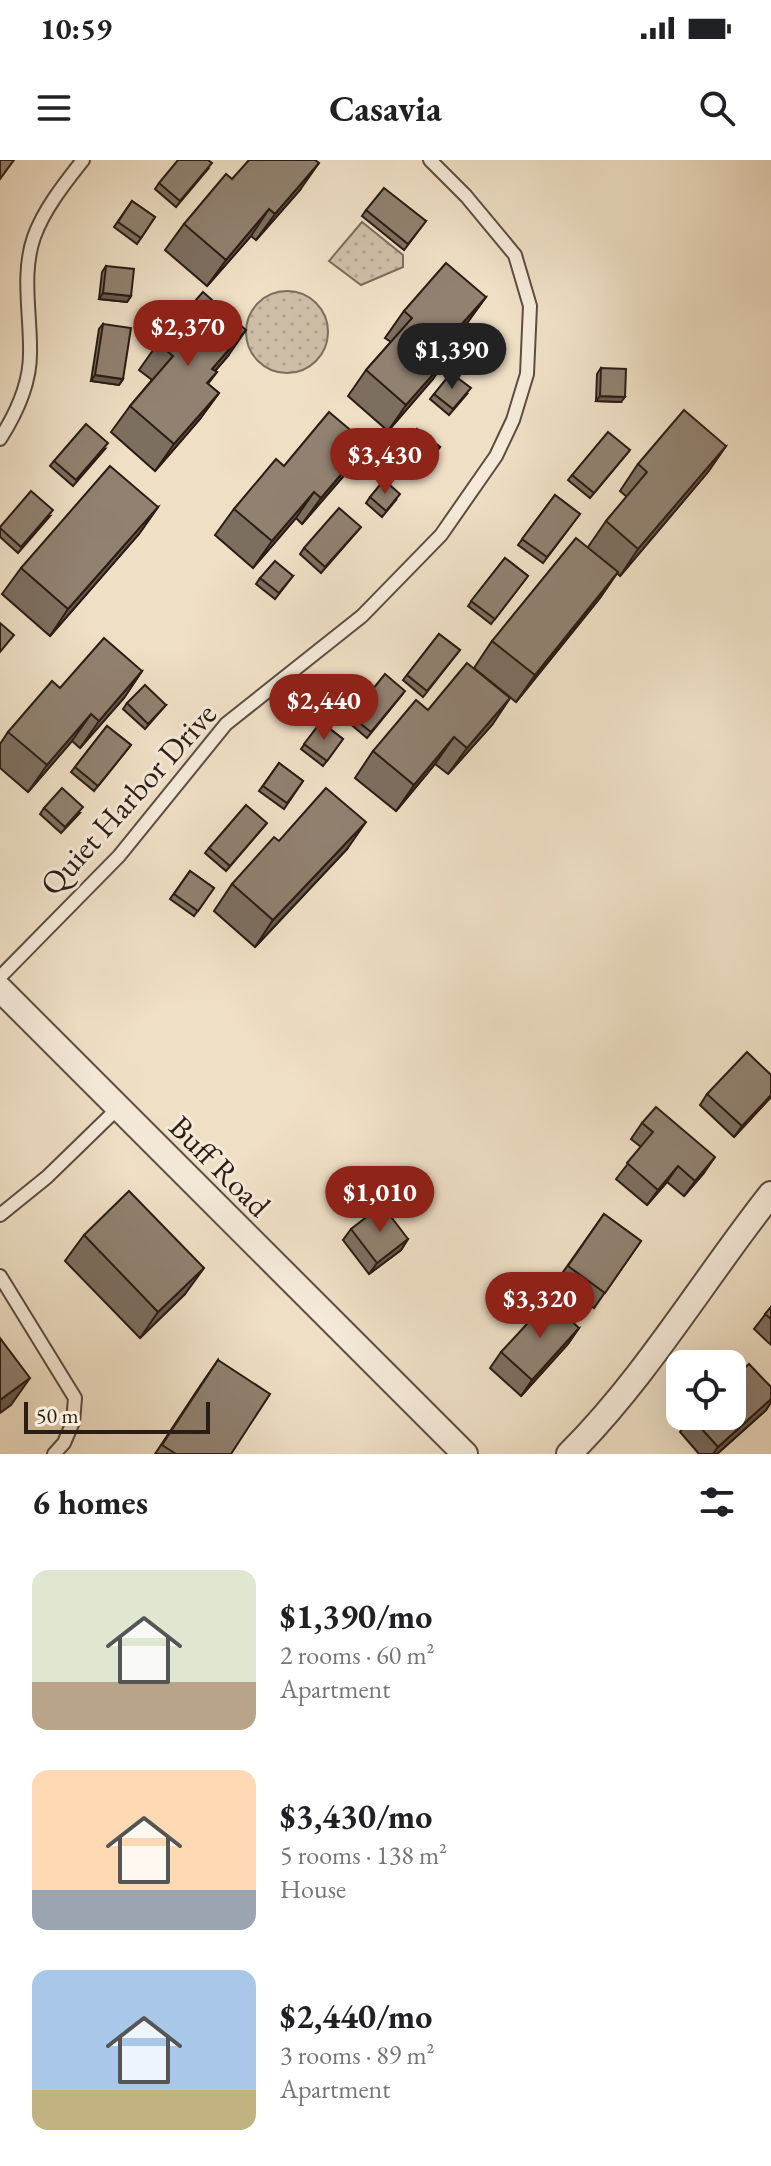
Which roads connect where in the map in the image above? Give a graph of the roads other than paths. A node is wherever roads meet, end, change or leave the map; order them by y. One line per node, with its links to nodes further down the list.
1 (83, 160): 3 (lane)
2 (430, 160): 4 (lane, Quiet Harbor Drive)
3 (0, 439)
4 (0, 977)
5 (0, 989): 6 (street, Buff Road)
6 (117, 1109): 8 (lane); 11 (street, Buff Road)
7 (771, 1194): 12 (street)
8 (0, 1215)
9 (0, 1276): 10 (lane)
10 (54, 1454)
11 (465, 1454)
12 (569, 1454)

